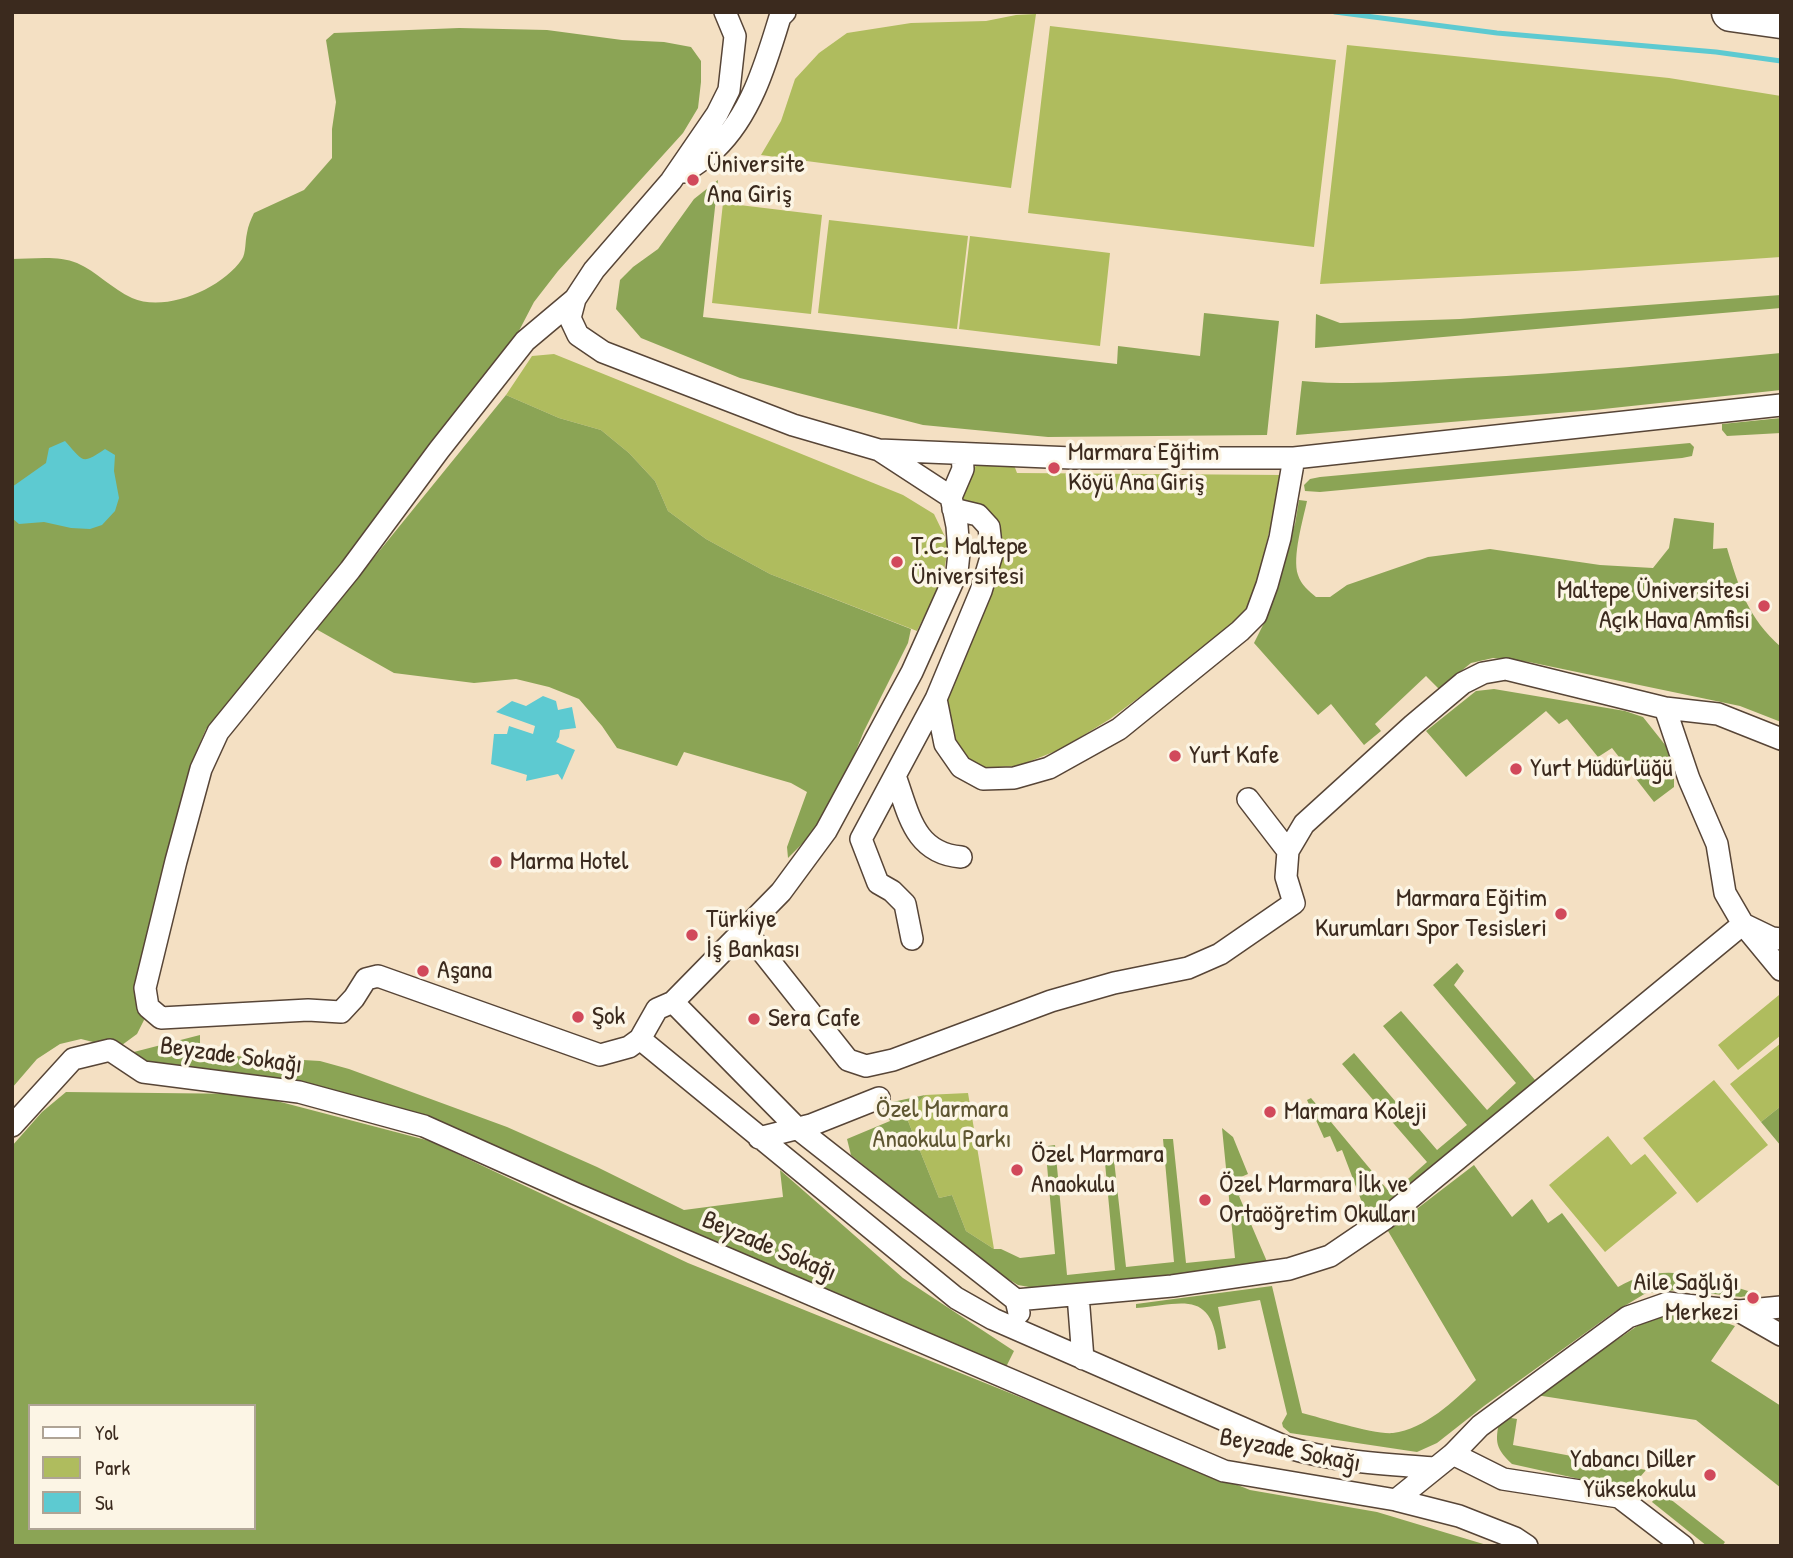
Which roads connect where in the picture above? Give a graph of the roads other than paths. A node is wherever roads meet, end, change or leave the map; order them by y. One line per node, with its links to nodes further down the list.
1 (725, 12): 5 (street)
2 (785, 12): 5 (street)
3 (1731, 12): 4 (highway)
4 (1781, 19)
5 (671, 181): 6 (street)
6 (575, 299): 8 (street); 25 (street)
7 (1781, 405): 10 (street)
8 (879, 450): 9 (street); 11 (street)
9 (962, 454): 10 (street); 11 (street)
10 (1294, 458): 12 (street)
11 (952, 503): 12 (street); 20 (street)
12 (936, 699): 15 (street)
13 (1664, 708): 14 (street); 17 (street); 19 (street)
14 (1781, 738)
15 (895, 776): 18 (street); 21 (street)
16 (1248, 799): 17 (street)
17 (1288, 851): 20 (street)
18 (961, 857)
19 (1743, 924): 22 (street); 23 (street); 30 (street)
20 (745, 930): 24 (street)
21 (912, 939)
22 (1781, 939)
23 (1781, 970)
24 (673, 1002): 25 (street); 28 (street)
25 (640, 1040): 29 (street)
26 (879, 1098): 28 (street)
27 (12, 1126): 39 (street, Beyzade Sokağı)
28 (797, 1128): 29 (street); 31 (street)
29 (759, 1138): 34 (street)
30 (1078, 1295): 31 (street); 36 (street)
31 (1016, 1300): 34 (street)
32 (1781, 1307): 33 (street)
33 (1739, 1311): 35 (street); 37 (street)
34 (1023, 1332): 36 (street)
35 (1781, 1335)
36 (1083, 1359): 38 (street)
37 (1453, 1454): 38 (street); 41 (street)
38 (1435, 1468): 39 (street)
39 (1396, 1500): 40 (street, Beyzade Sokağı)
40 (1527, 1546)
41 (1684, 1546)

